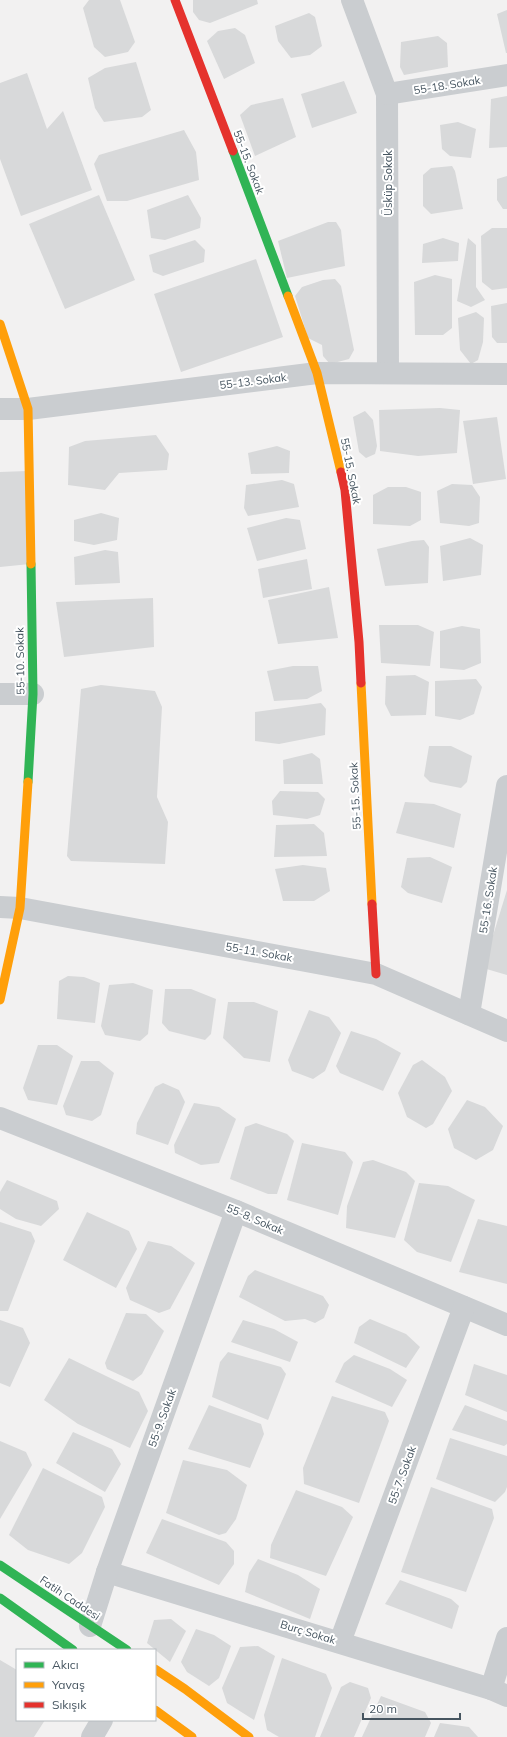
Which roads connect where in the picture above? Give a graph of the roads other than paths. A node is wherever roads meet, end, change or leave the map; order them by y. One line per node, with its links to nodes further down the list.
1 (175, 0): 6 (street, 55-15. Sokak)
2 (352, 0): 4 (street, Üsküp Sokak)
3 (507, 75): 4 (street, 55-18. Sokak)
4 (388, 94): 7 (street, Üsküp Sokak)
5 (0, 324): 10 (street, 55-10. Sokak)
6 (316, 373): 7 (street, 55-13. Sokak); 10 (street, 55-13. Sokak); 15 (street, 55-15. Sokak)
7 (388, 374): 8 (street, 55-13. Sokak)
8 (507, 374)
9 (0, 409): 10 (street, 55-13. Sokak)
10 (28, 409): 12 (street, 55-10. Sokak)
11 (0, 694): 12 (street)
12 (33, 694): 14 (street, 55-10. Sokak)
13 (507, 786): 17 (street, 55-16. Sokak)
14 (10, 908): 15 (street, 55-11. Sokak); 16 (street, 55-10. Sokak)
15 (376, 974): 17 (street, 55-11. Sokak)
16 (0, 1000)
17 (469, 1014): 18 (street, 55-11. Sokak)
18 (507, 1031)
19 (0, 1118): 20 (street, 55-8. Sokak)
20 (236, 1211): 21 (street, 55-8. Sokak); 24 (street, 55-9. Sokak)
21 (464, 1307): 22 (street, 55-8. Sokak); 28 (street, 55-7. Sokak)
22 (507, 1325)
23 (0, 1565): 26 (street, Fatih Caddesi)
24 (107, 1572): 26 (street, 55-9. Sokak); 28 (street, Burç Sokak)
25 (0, 1598): 29 (street)
26 (90, 1626): 30 (street, Fatih Caddesi)
27 (507, 1638): 32 (street)
28 (340, 1642): 32 (street, Burç Sokak)
29 (72, 1649)
30 (125, 1649)
31 (156, 1670): 37 (street)
32 (499, 1693)
33 (156, 1711): 36 (street)
34 (101, 1721): 35 (street)
35 (92, 1737)
36 (192, 1737)
37 (249, 1737)

